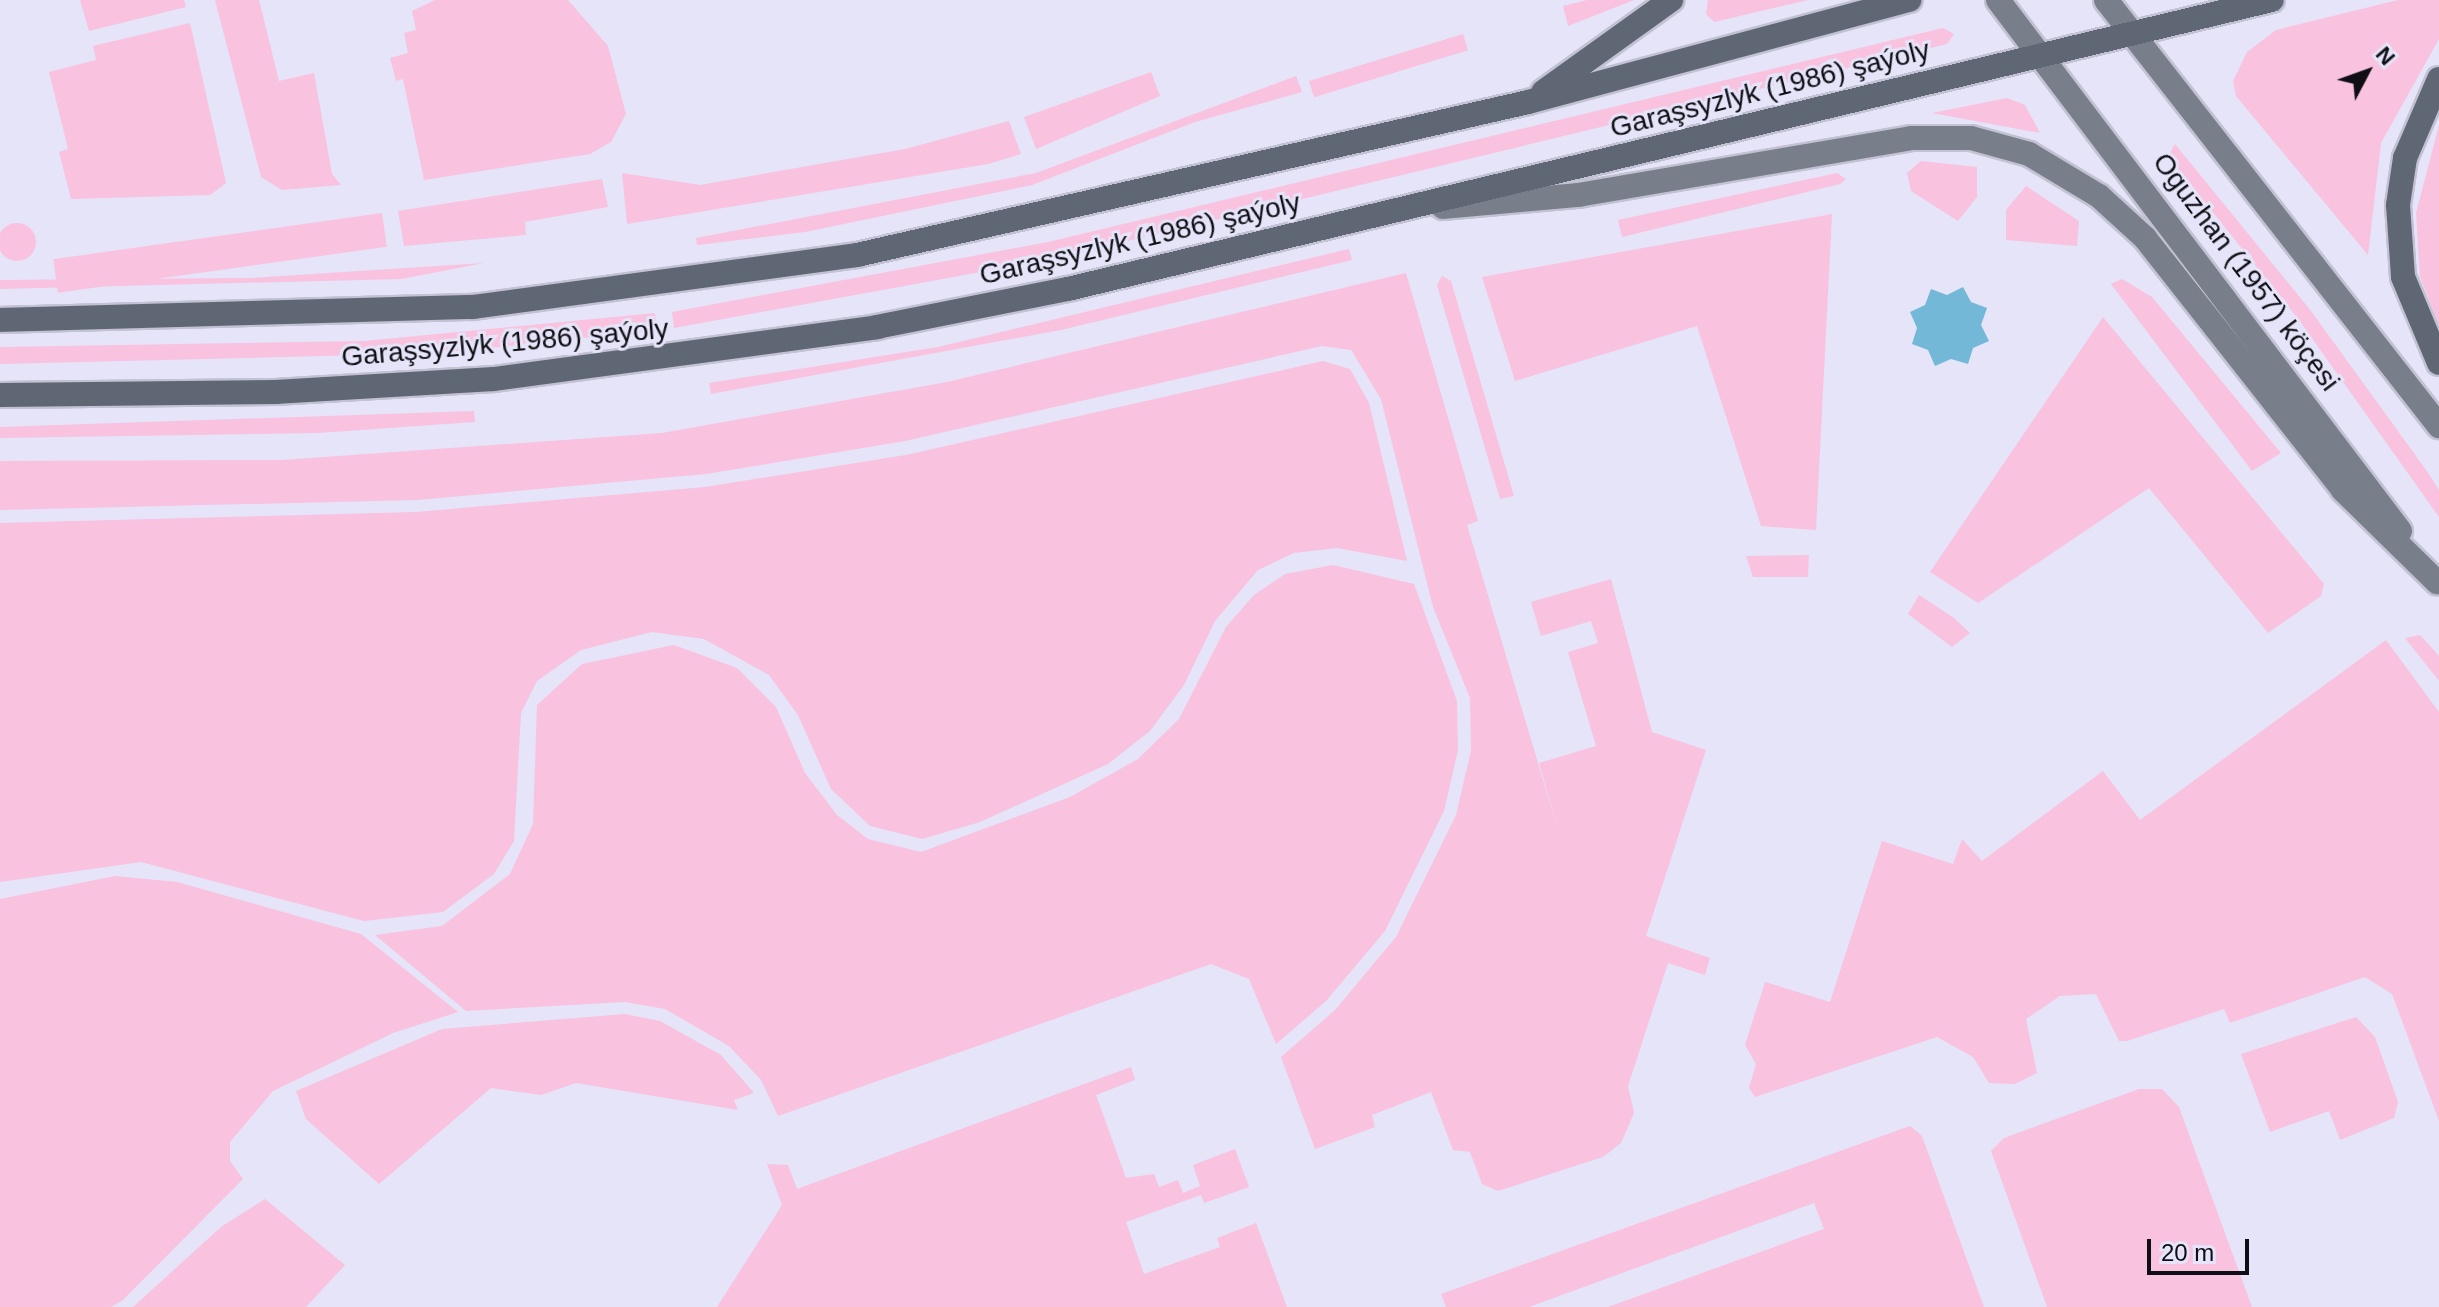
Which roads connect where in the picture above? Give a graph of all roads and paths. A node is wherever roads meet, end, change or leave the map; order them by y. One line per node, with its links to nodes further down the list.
1 (1671, 0): 9 (main road)
2 (1910, 0): 9 (main road, Garaşsyzlyk (1986) şaýoly)
3 (1998, 0): 7 (main road, Oguzhan (1957) köçesi)
4 (2106, 0): 6 (main road, Oguzhan (1957) köçesi)
5 (2272, 0): 6 (main road, Garaşsyzlyk (1986) şaýoly)
6 (2134, 33): 7 (main road, Garaşsyzlyk (1986) şaýoly); 14 (main road, Oguzhan (1957) köçesi)
7 (2043, 55): 10 (main road, Garaşsyzlyk (1986) şaýoly); 15 (main road, Oguzhan (1957) köçesi)
8 (2439, 79): 12 (main road)
9 (1528, 102): 11 (main road, Garaşsyzlyk (1986) şaýoly)
10 (1396, 211): 13 (main road, Garaşsyzlyk (1986) şaýoly); 15 (main road)
11 (0, 320)
12 (2439, 363)
13 (0, 395)
14 (2439, 426)
15 (2438, 584)

